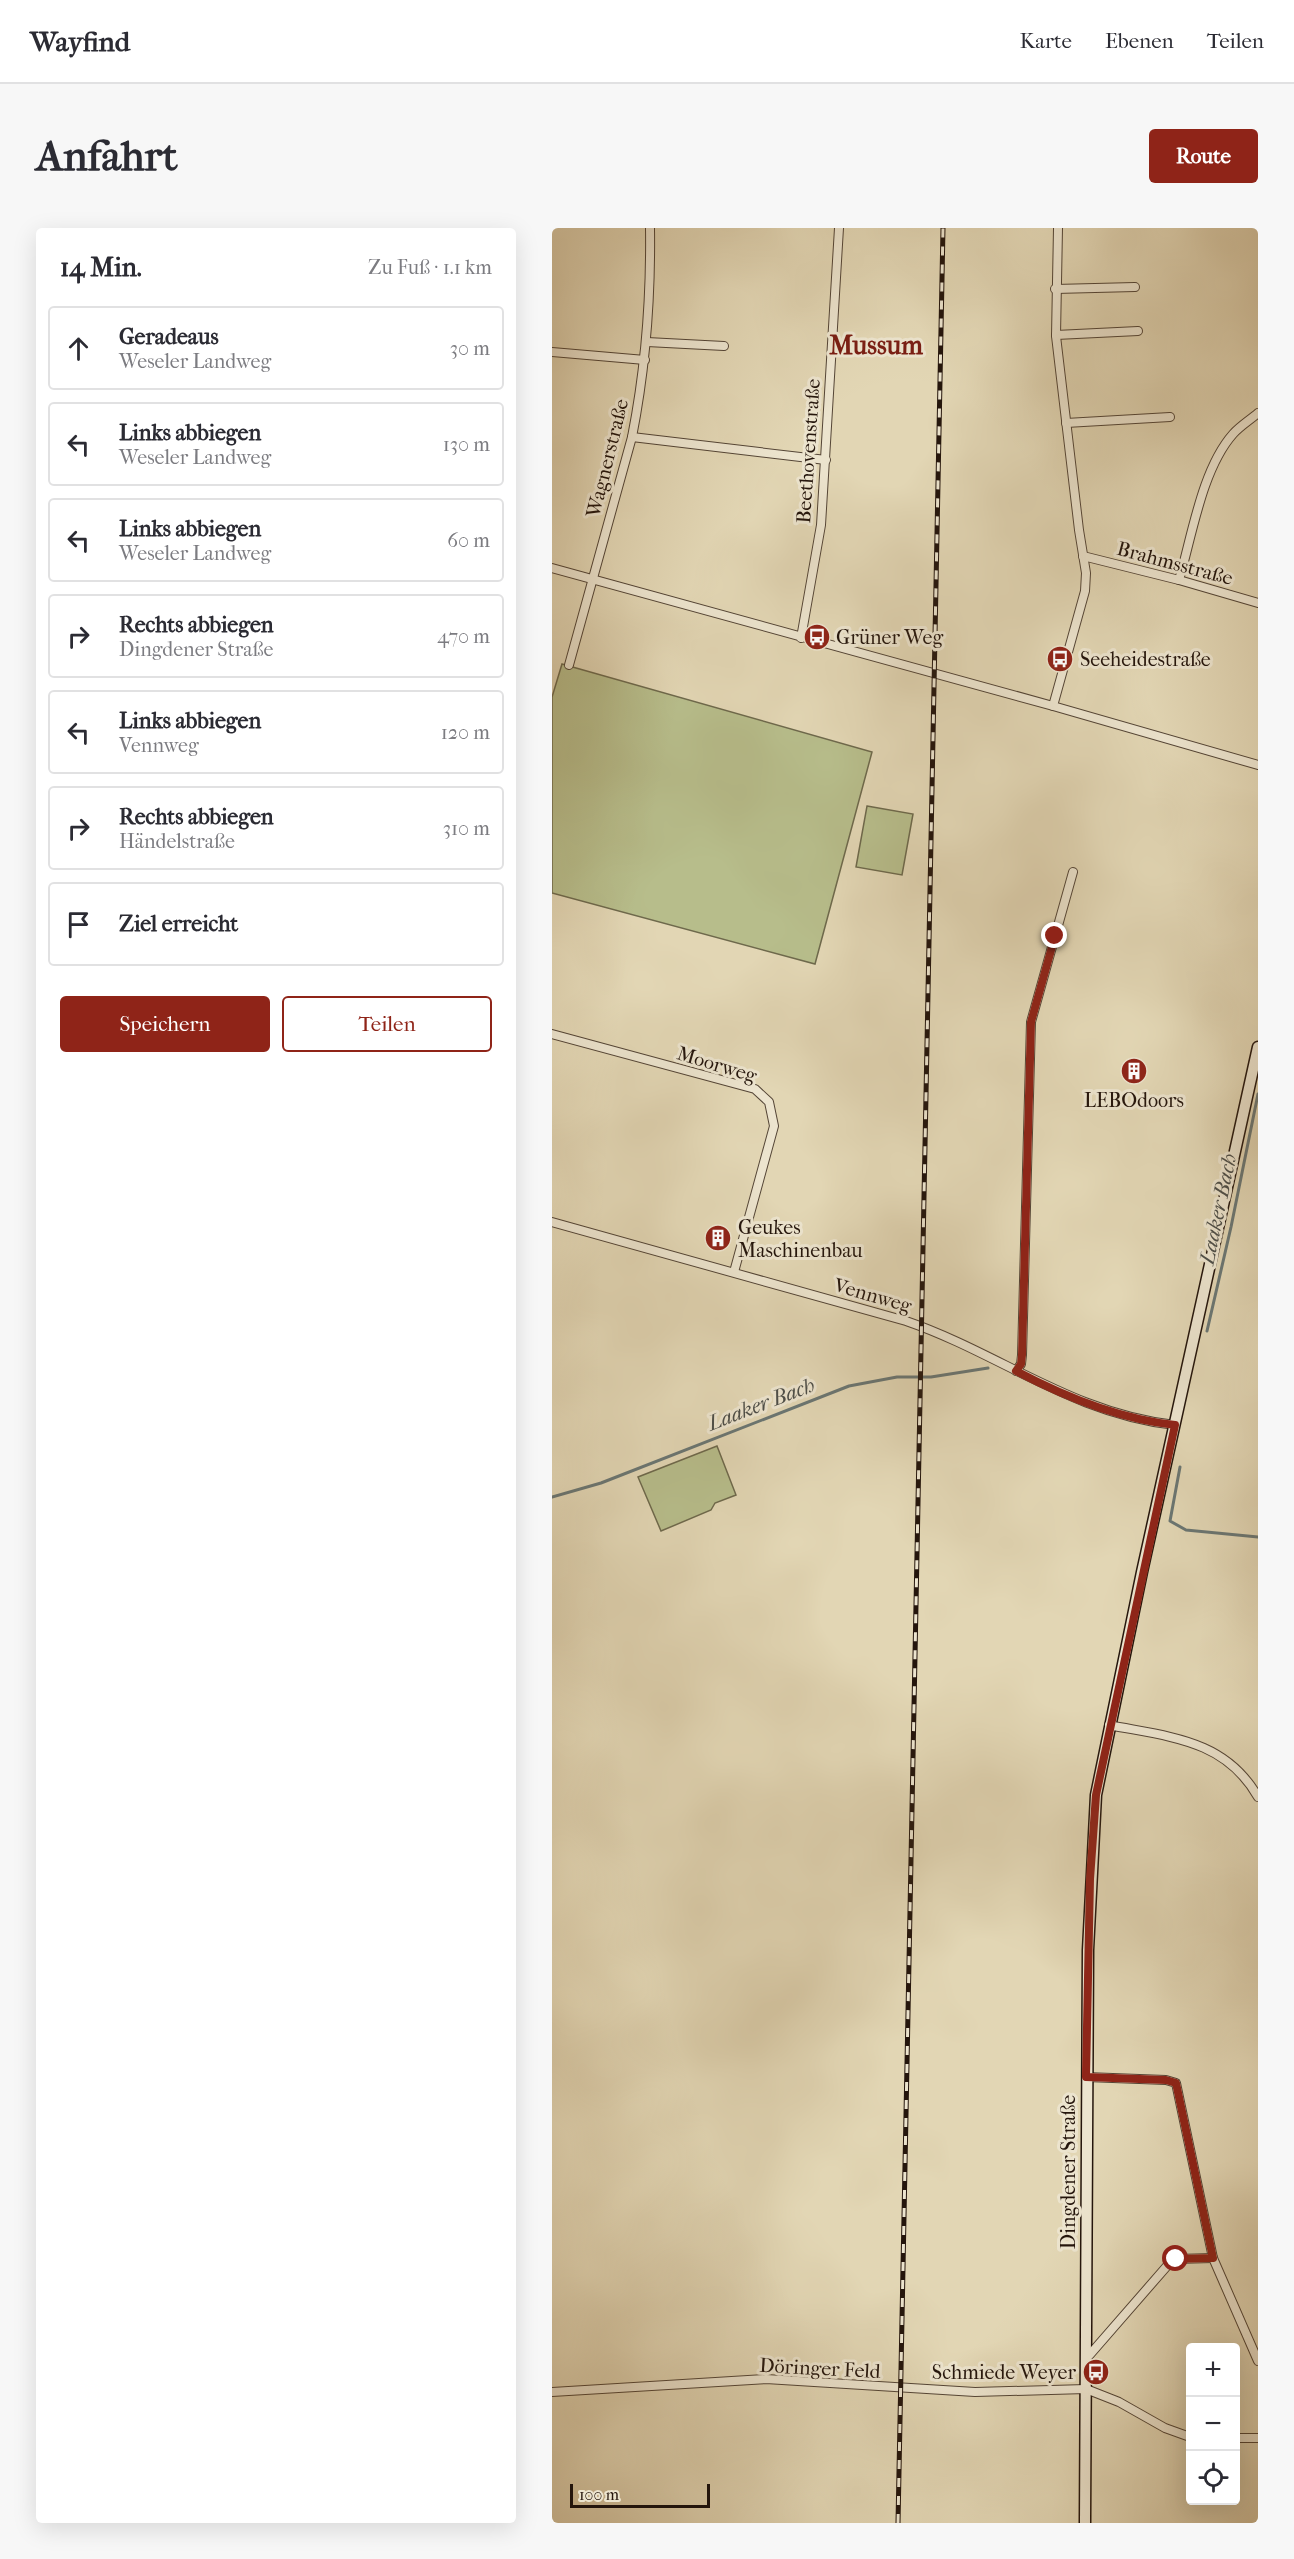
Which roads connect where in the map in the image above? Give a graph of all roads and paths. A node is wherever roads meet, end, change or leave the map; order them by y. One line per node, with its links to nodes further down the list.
1 (650, 228): 8 (street, Wagnerstraße)
2 (839, 228): 16 (street, Beethovenstraße)
3 (1058, 228): 5 (street)
4 (1135, 287): 5 (street)
5 (1055, 289): 7 (street)
6 (1138, 331): 7 (street)
7 (1056, 334): 14 (street)
8 (647, 342): 9 (street); 11 (street, Wagnerstraße)
9 (724, 346)
10 (552, 352): 11 (street)
11 (645, 360): 15 (street, Wagnerstraße)
12 (1258, 413): 20 (street)
13 (1170, 417): 14 (street)
14 (1066, 423): 17 (street)
15 (632, 437): 16 (street); 19 (street, Wagnerstraße)
16 (826, 460): 22 (street, Beethovenstraße)
17 (1083, 556): 20 (street, Brahmsstraße); 24 (street)
18 (552, 568): 19 (street)
19 (593, 580): 22 (street); 23 (street)
20 (1179, 580): 21 (street, Brahmsstraße)
21 (1258, 603)
22 (801, 638): 24 (street)
23 (569, 664)
24 (1053, 706): 25 (street)
25 (1258, 765)
26 (1073, 872): 31 (street)
27 (552, 1034): 30 (street, Moorweg)
28 (1258, 1047): 32 (main road, Dingdener Straße)
29 (552, 1222): 30 (street, Vennweg)
30 (734, 1272): 31 (street, Vennweg)
31 (1016, 1371): 32 (street, Vennweg)
32 (1175, 1425): 33 (main road, Dingdener Straße)
33 (1109, 1725): 34 (street); 35 (main road, Dingdener Straße)
34 (1258, 1797)
35 (1086, 2077): 36 (street); 37 (main road, Dingdener Straße)
36 (1213, 2258): 37 (street); 38 (street)
37 (1086, 2359): 39 (main road, Dingdener Straße)
38 (1258, 2361)
39 (1086, 2389): 40 (street, Döringer Feld); 41 (street); 44 (main road, Dingdener Straße)
40 (552, 2392)
41 (1186, 2435)
42 (1258, 2438): 43 (street)
43 (1240, 2439)
44 (1085, 2523)

